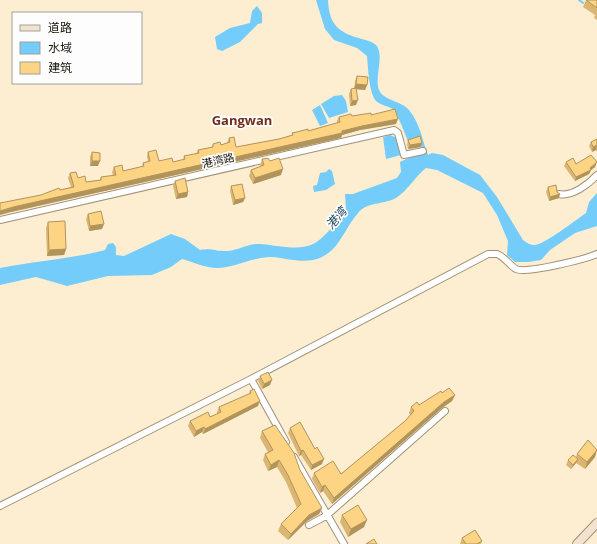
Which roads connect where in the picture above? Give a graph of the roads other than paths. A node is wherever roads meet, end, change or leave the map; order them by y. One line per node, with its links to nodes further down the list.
1 (423, 151): 4 (street, 港湾路)
2 (597, 175): 3 (street)
3 (559, 194)
4 (0, 220)
5 (597, 254): 6 (street)
6 (251, 379): 8 (street); 10 (street)
7 (445, 411): 11 (street)
8 (289, 447)
9 (292, 454): 11 (street)
10 (0, 506)
11 (326, 516): 13 (street); 14 (street)
12 (597, 523): 15 (street)
13 (309, 525)
14 (344, 544)
15 (577, 544)

